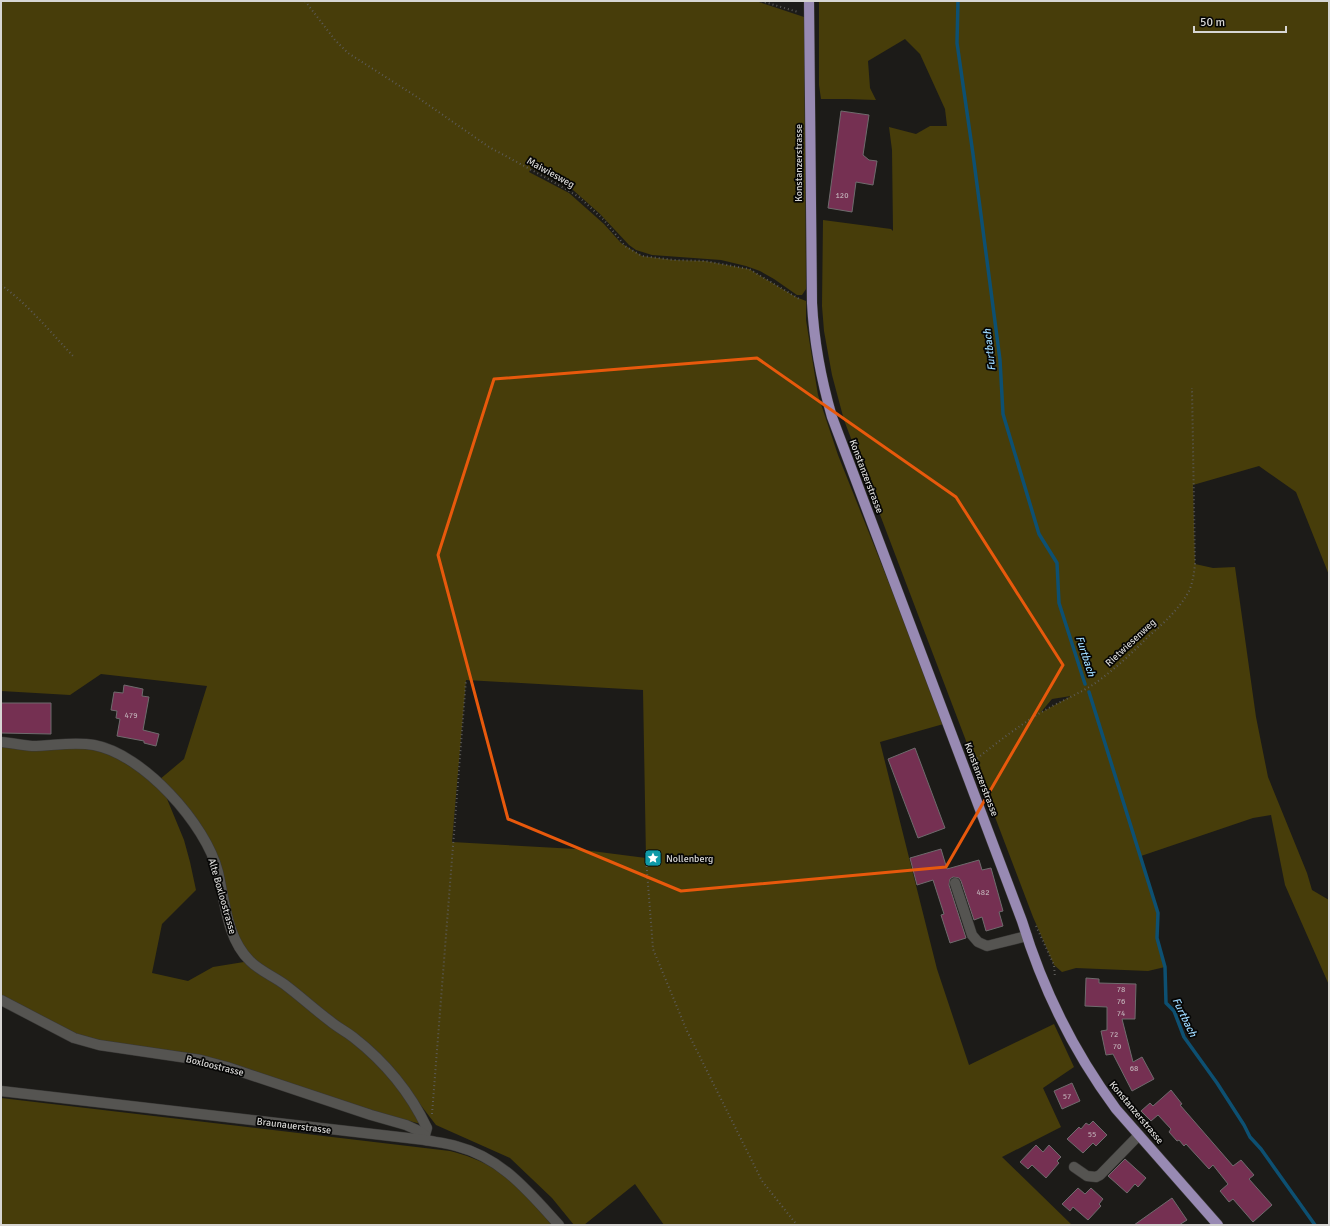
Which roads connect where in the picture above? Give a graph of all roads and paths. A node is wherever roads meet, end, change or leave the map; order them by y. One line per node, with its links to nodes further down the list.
1 (305, 1): 6 (path, Maiwiesweg)
2 (761, 1): 4 (path)
3 (809, 1): 6 (main road, Konstanzerstrasse)
4 (792, 11)
5 (1, 286): 7 (path)
6 (812, 303): 15 (main road, Konstanzerstrasse)
7 (74, 358)
8 (1192, 388): 11 (path, Rietwiesenweg)
9 (466, 680): 19 (path)
10 (1, 742): 21 (street, Alte Boxloostrasse)
11 (970, 755)
12 (646, 858): 24 (path)
13 (955, 883): 15 (street)
14 (1036, 924): 16 (path)
15 (1027, 936): 20 (main road, Konstanzerstrasse)
16 (1054, 965)
17 (1, 1000): 21 (street, Boxloostrasse)
18 (1, 1091): 21 (street, Braunauerstrasse)
19 (432, 1117)
20 (1140, 1135): 22 (street); 25 (main road, Konstanzerstrasse)
21 (425, 1138): 23 (street, Braunauerstrasse)
22 (1074, 1167)
23 (559, 1225)
24 (796, 1225)
25 (1218, 1225)

